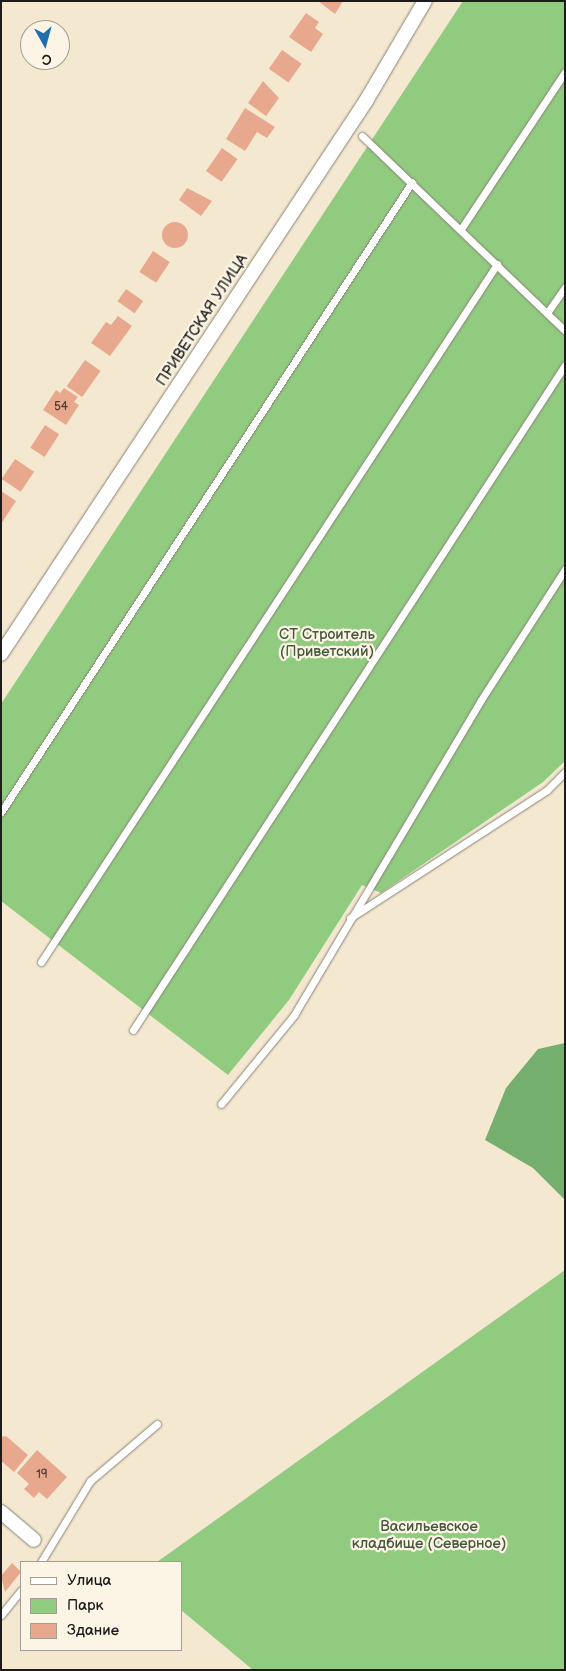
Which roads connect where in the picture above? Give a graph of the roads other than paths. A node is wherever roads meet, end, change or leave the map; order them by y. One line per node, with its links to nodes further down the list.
1 (425, 1): 12 (street, ПРИВЕТСКАЯ УЛИЦА)
2 (565, 72): 5 (lane)
3 (362, 136): 4 (lane)
4 (412, 182): 5 (lane); 14 (lane)
5 (460, 229): 6 (lane)
6 (497, 264): 8 (lane); 16 (lane)
7 (565, 287): 8 (lane)
8 (546, 313): 9 (lane)
9 (565, 331)
10 (565, 365): 17 (lane)
11 (565, 569): 15 (lane)
12 (1, 654)
13 (565, 772): 15 (lane)
14 (1, 812)
15 (349, 919): 18 (lane)
16 (41, 962)
17 (133, 1030)
18 (221, 1104)
19 (157, 1424): 22 (lane)
20 (1, 1512): 21 (street)
21 (34, 1540)
22 (42, 1561)
23 (20, 1591): 24 (lane)
24 (1, 1616)

